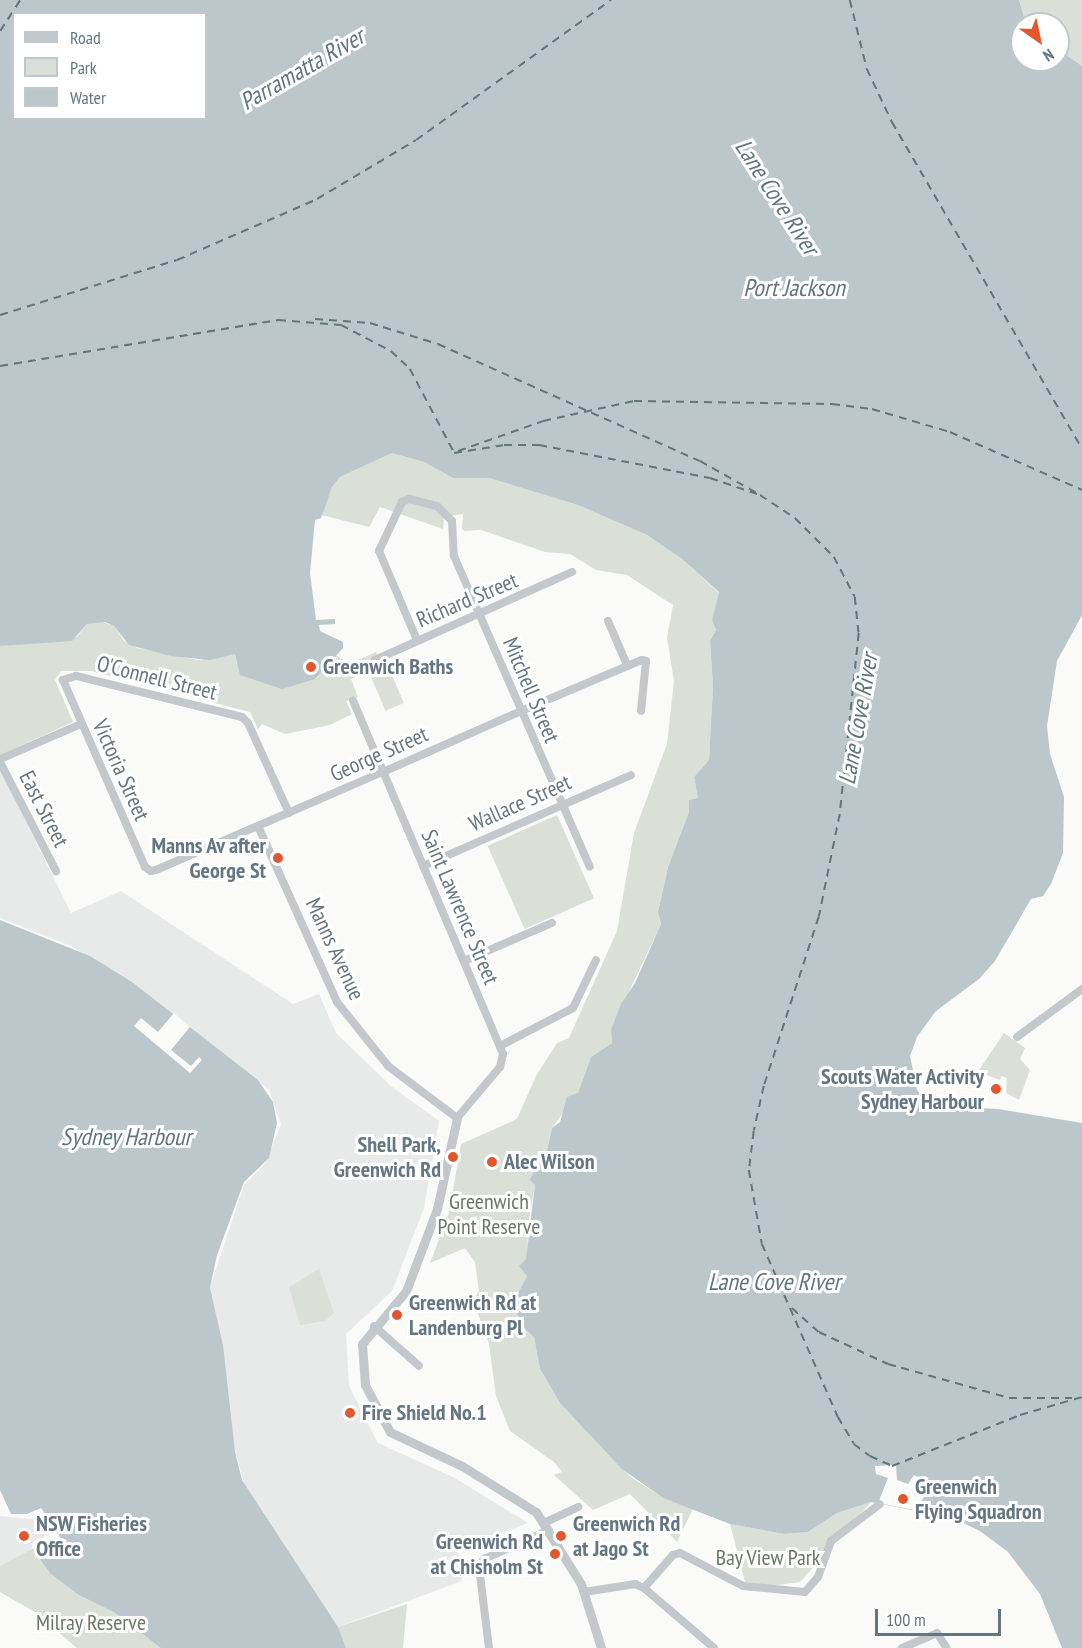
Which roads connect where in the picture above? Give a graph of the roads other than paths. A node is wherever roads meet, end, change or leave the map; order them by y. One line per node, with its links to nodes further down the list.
1 (572, 572): 2 (street, Richard Street)
2 (479, 614): 4 (street, Richard Street); 4 (street, Mitchell Street); 9 (street, Mitchell Street)
3 (608, 621): 6 (street)
4 (417, 640): 5 (street, Richard Street)
5 (375, 660)
6 (627, 665): 9 (street, George Street); 10 (street)
7 (64, 687): 11 (street, Victoria Street); 16 (street, O'Connell Street)
8 (353, 701): 13 (street, Saint Lawrence Street)
9 (521, 711): 13 (street, George Street); 15 (street, Mitchell Street)
10 (642, 711)
11 (81, 724): 12 (street); 19 (street, Victoria Street)
12 (0, 761): 21 (street, East Street)
13 (383, 772): 16 (street, George Street); 18 (street, Saint Lawrence Street)
14 (631, 775): 15 (street, Wallace Street)
15 (561, 805): 18 (street, Wallace Street); 20 (street, Mitchell Street)
16 (289, 813): 17 (street, George Street)
17 (258, 826): 19 (street, George Street); 28 (street, Manns Avenue)
18 (423, 866): 24 (street, Saint Lawrence Street)
19 (145, 867)
20 (590, 867)
21 (56, 871)
22 (552, 923): 24 (street)
23 (596, 960): 27 (street)
24 (464, 961): 27 (street, Saint Lawrence Street)
25 (1082, 989): 26 (street)
26 (1017, 1037)
27 (500, 1046): 28 (street)
28 (457, 1118): 29 (street)
29 (374, 1326): 30 (street); 33 (street)
30 (419, 1366)
31 (880, 1504): 34 (street)
32 (578, 1507): 33 (street)
33 (546, 1526): 35 (street); 37 (street)
34 (644, 1588): 35 (street); 39 (street)
35 (584, 1592): 38 (street)
36 (946, 1647): 40 (street)
37 (489, 1648)
38 (601, 1648)
39 (714, 1648)
40 (902, 1648)

